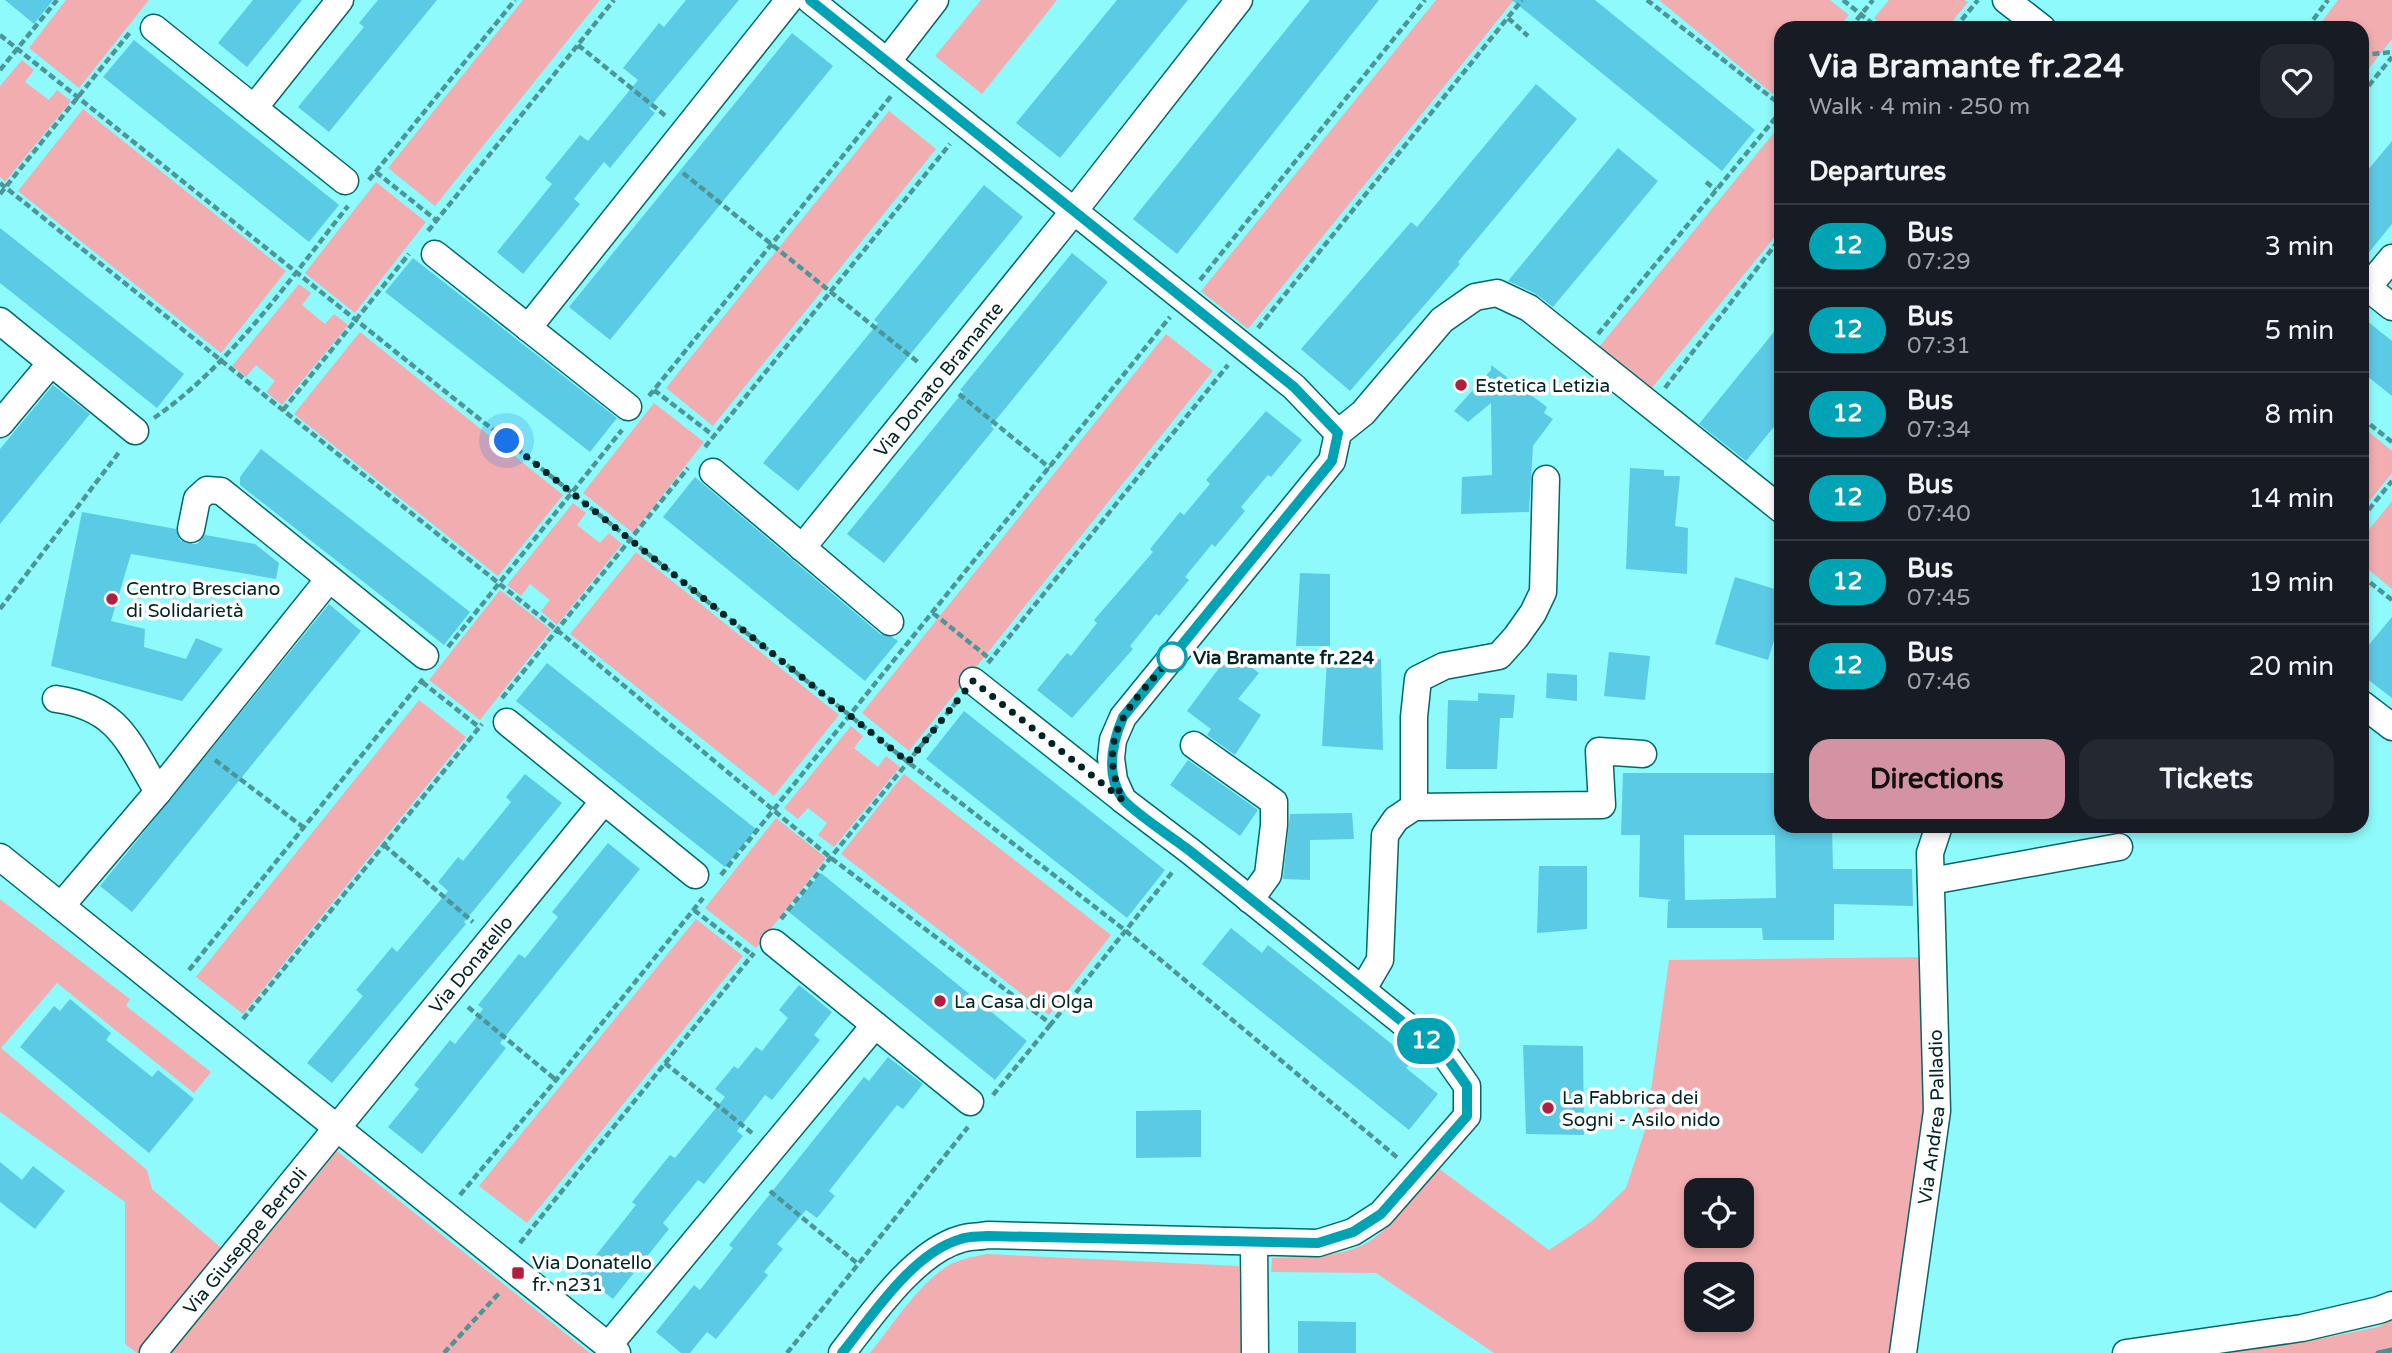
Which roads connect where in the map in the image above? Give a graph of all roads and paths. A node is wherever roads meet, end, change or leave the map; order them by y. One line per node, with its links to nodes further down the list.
1 (57, 0): 27 (path)
2 (340, 0): 35 (street)
3 (614, 0): 26 (path)
4 (789, 0): 38 (street)
5 (810, 0): 30 (street)
6 (935, 0): 30 (street)
7 (1240, 0): 47 (street, Via Donato Bramante)
8 (1425, 0): 56 (path)
9 (1522, 0): 17 (path)
10 (1647, 0): 34 (path)
11 (1843, 0): 16 (path)
12 (1873, 0): 16 (path)
13 (1978, 0): 20 (path)
14 (2006, 0): 21 (street)
15 (2328, 0): 22 (path)
16 (1861, 15): 18 (path); 19 (path)
17 (1508, 18): 25 (path); 61 (path)
18 (1856, 21)
19 (1869, 21)
20 (1961, 21)
21 (2033, 21)
22 (2312, 21)
23 (143, 28): 33 (path); 35 (street)
24 (0, 35): 27 (path)
25 (1528, 36)
26 (578, 45): 38 (path); 48 (path)
27 (17, 49): 31 (path); 33 (path)
28 (2369, 55): 29 (path)
29 (2392, 55): 32 (path)
30 (896, 70): 37 (street); 49 (path)
31 (0, 71)
32 (2369, 85)
33 (78, 97): 44 (path); 58 (path)
34 (1774, 102)
35 (254, 108): 41 (street)
36 (1774, 118): 45 (path)
37 (965, 125): 47 (street); 55 (path)
38 (684, 131): 39 (street)
39 (663, 158): 49 (path); 60 (street)
40 (376, 172): 48 (path)
41 (345, 181)
42 (1706, 182): 45 (path)
43 (0, 183): 44 (path)
44 (5, 188): 46 (path); 63 (path)
45 (1716, 190): 62 (path)
46 (0, 194)
47 (1074, 211): 56 (street); 65 (street, Via Donato Bramante)
48 (436, 220): 51 (path)
49 (772, 244): 55 (path); 66 (path)
50 (1774, 246): 67 (path)
51 (422, 249): 58 (path); 60 (street)
52 (2392, 258): 53 (street)
53 (2369, 281)
54 (2369, 288): 57 (street)
55 (831, 292): 65 (path); 74 (path)
56 (1184, 299): 61 (street); 77 (path)
57 (2392, 307)
58 (356, 320): 68 (path); 80 (path)
59 (0, 321): 64 (street)
60 (528, 328): 69 (street)
61 (1243, 346): 73 (street); 94 (path)
62 (1583, 351): 67 (street); 73 (street)
63 (221, 360): 68 (path); 72 (path)
64 (51, 363): 70 (street); 72 (street)
65 (938, 378): 77 (path); 85 (street, Via Donato Bramante)
66 (654, 390): 69 (path); 74 (path)
67 (1651, 406): 81 (street)
68 (283, 410): 88 (path)
69 (632, 412): 80 (path)
70 (0, 424)
71 (2369, 424): 75 (path)
72 (135, 431): 90 (path)
73 (1338, 433): 108 (street)
74 (714, 436): 76 (path)
75 (2392, 442)
76 (703, 461): 84 (path); 85 (street)
77 (1050, 468): 91 (path)
78 (1546, 480): 110 (street)
79 (2392, 481): 82 (path)
80 (572, 493): 84 (path); 88 (path)
81 (1774, 504)
82 (2369, 509)
83 (191, 529): 86 (street)
84 (630, 540): 93 (path); 100 (path)
85 (802, 548): 92 (street)
86 (329, 579): 95 (street); 103 (street)
87 (2369, 582): 89 (path)
88 (499, 583): 93 (path); 95 (path)
89 (2392, 600)
90 (0, 609)
91 (933, 612): 94 (path); 100 (path)
92 (890, 622)
93 (557, 630): 99 (path); 111 (path)
94 (990, 659): 96 (path)
95 (429, 666): 101 (path); 112 (path)
96 (973, 681): 106 (path); 108 (street)
97 (56, 699): 107 (street)
98 (2369, 709): 102 (street)
99 (498, 713): 101 (path); 109 (street)
100 (850, 716): 106 (path); 111 (path)
101 (479, 727): 114 (path)
102 (2392, 727)
103 (196, 745): 107 (street); 112 (path)
104 (1194, 745): 121 (street)
105 (1643, 754): 110 (street)
106 (908, 762): 118 (path); 124 (path)
107 (158, 792): 122 (street)
108 (1123, 800): 116 (street)
109 (604, 801): 120 (street); 125 (street, Via Donatello)
110 (1414, 807): 128 (street)
111 (773, 811): 118 (path); 120 (path)
112 (303, 827): 127 (path)
113 (1937, 833): 119 (street, Via Andrea Palladio)
114 (384, 845): 125 (path); 132 (path)
115 (2119, 847): 119 (street)
116 (1190, 850): 121 (street); 124 (path)
117 (0, 857): 122 (street)
118 (831, 858): 126 (path); 130 (path)
119 (1931, 881): 154 (street, Via Andrea Palladio)
120 (706, 883): 123 (path)
121 (1250, 900): 128 (street)
122 (61, 906): 132 (street)
123 (694, 910): 126 (path); 134 (path)
124 (1126, 931): 130 (path); 139 (path)
125 (491, 937): 129 (street, Via Donatello)
126 (765, 943): 131 (street); 133 (path)
127 (189, 970)
128 (1363, 989): 139 (street)
129 (448, 991): 134 (path); 136 (street, Via Donatello)
130 (1051, 1024): 135 (path)
131 (875, 1025): 135 (street); 137 (street)
132 (227, 1039): 136 (street)
133 (665, 1063): 137 (path); 142 (path)
134 (556, 1080): 140 (path)
135 (977, 1109): 143 (path)
136 (336, 1128): 140 (street); 149 (street, Via Giuseppe Bertoli)
137 (772, 1149): 138 (street)
138 (751, 1174): 143 (path); 148 (street)
139 (1418, 1174): 141 (street)
140 (444, 1214): 148 (street)
141 (1254, 1242): 152 (street); 153 (street)
142 (515, 1249)
143 (859, 1264): 151 (path)
144 (495, 1286): 145 (path)
145 (501, 1291): 146 (path); 150 (path)
146 (511, 1298)
147 (2392, 1305): 155 (street)
148 (612, 1349)
149 (153, 1353)
150 (444, 1353)
151 (787, 1353)
152 (842, 1353)
153 (1255, 1353)
154 (1903, 1353)
155 (2126, 1353)

